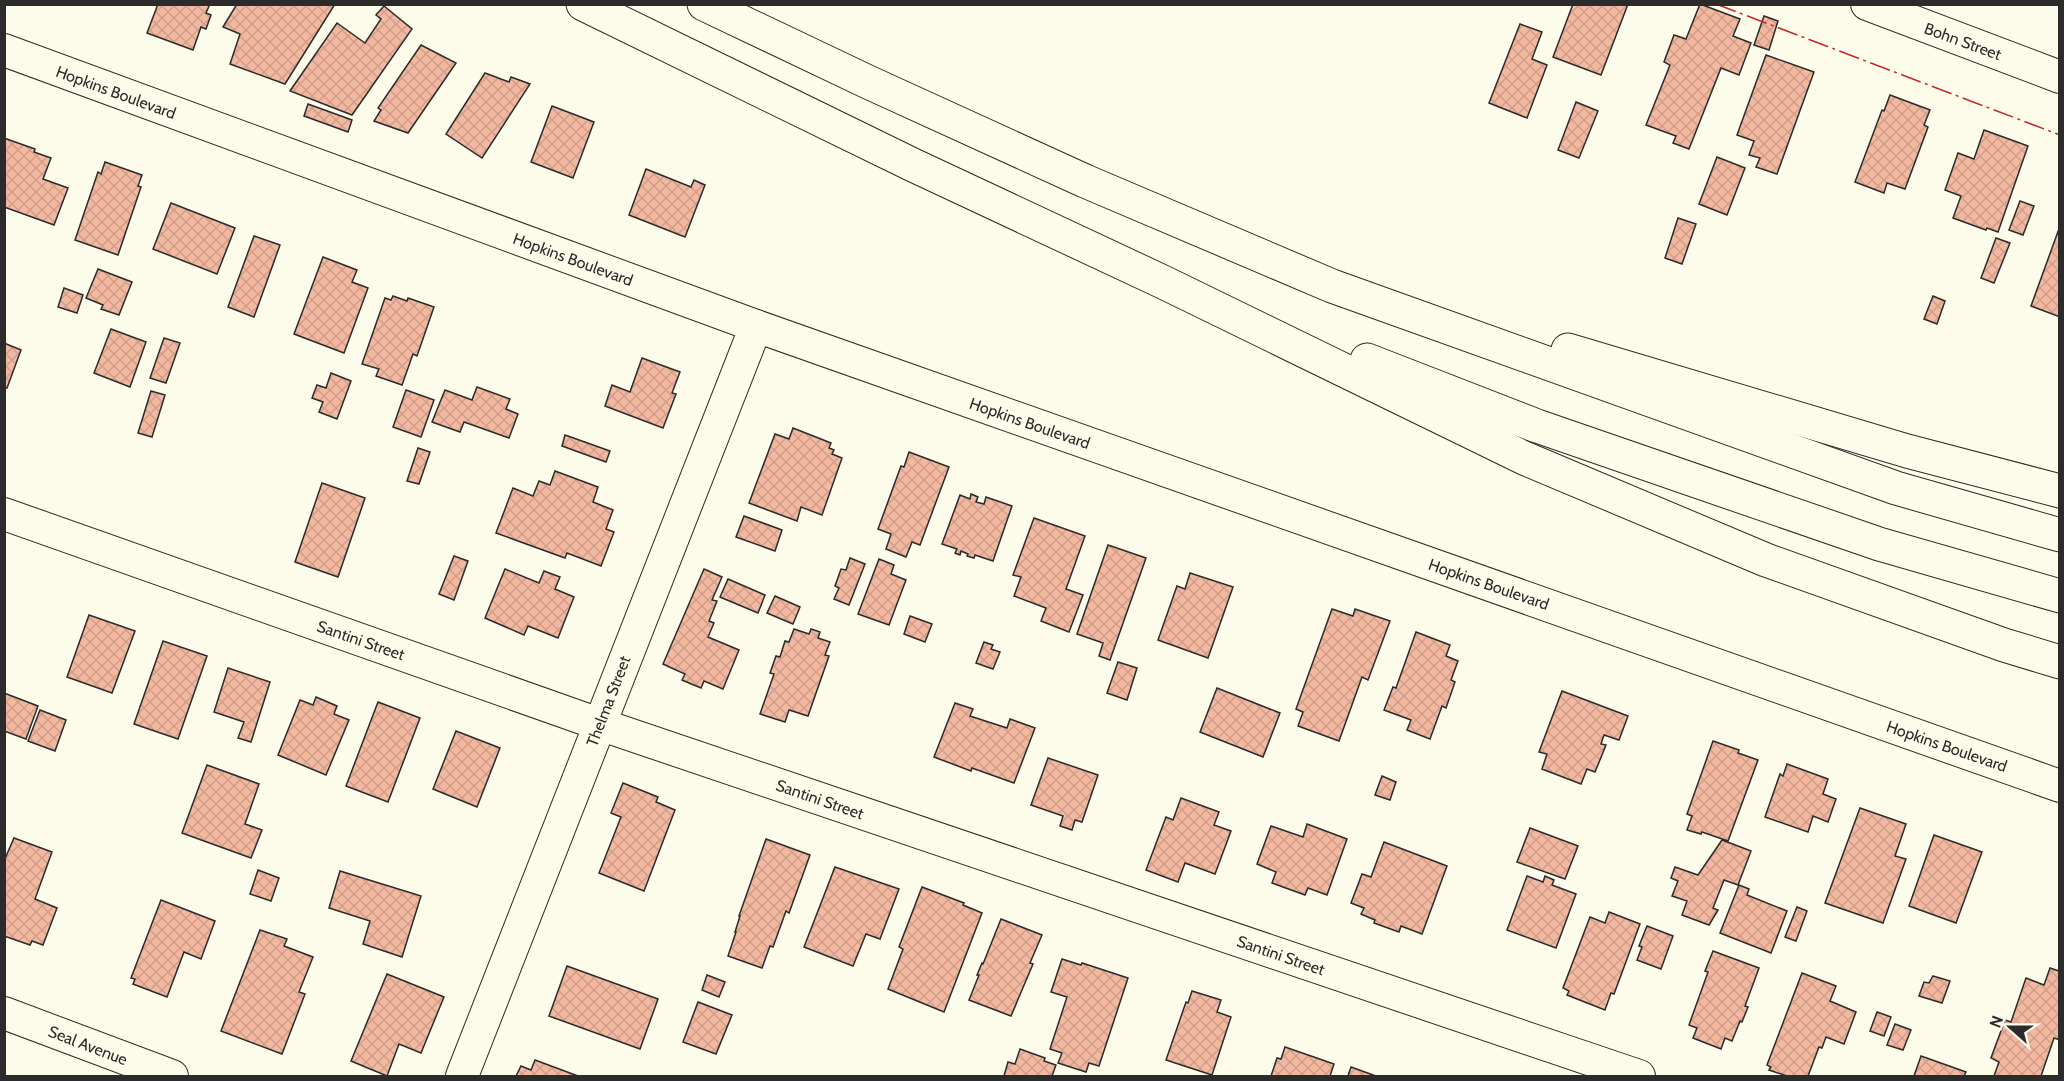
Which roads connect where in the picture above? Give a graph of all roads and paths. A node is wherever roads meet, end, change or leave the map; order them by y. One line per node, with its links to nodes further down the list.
1 (583, 4): 6 (highway)
2 (704, 4): 7 (highway)
3 (1867, 4): 5 (street, Bohn Street)
4 (4, 50): 8 (street, Hopkins Boulevard)
5 (2060, 77)
6 (1163, 282): 12 (highway); 13 (highway)
7 (1332, 286): 9 (highway); 11 (highway)
8 (756, 326): 14 (street, Thelma Street); 15 (street, Hopkins Boulevard)
9 (2060, 492)
10 (4, 514): 14 (street, Santini Street)
11 (2060, 535)
12 (2060, 596)
13 (2060, 662)
14 (599, 724): 18 (street, Thelma Street); 19 (street, Santini Street)
15 (2060, 786)
16 (4, 1013): 17 (street, Seal Avenue)
17 (172, 1077)
18 (462, 1077)
19 (1639, 1077)

